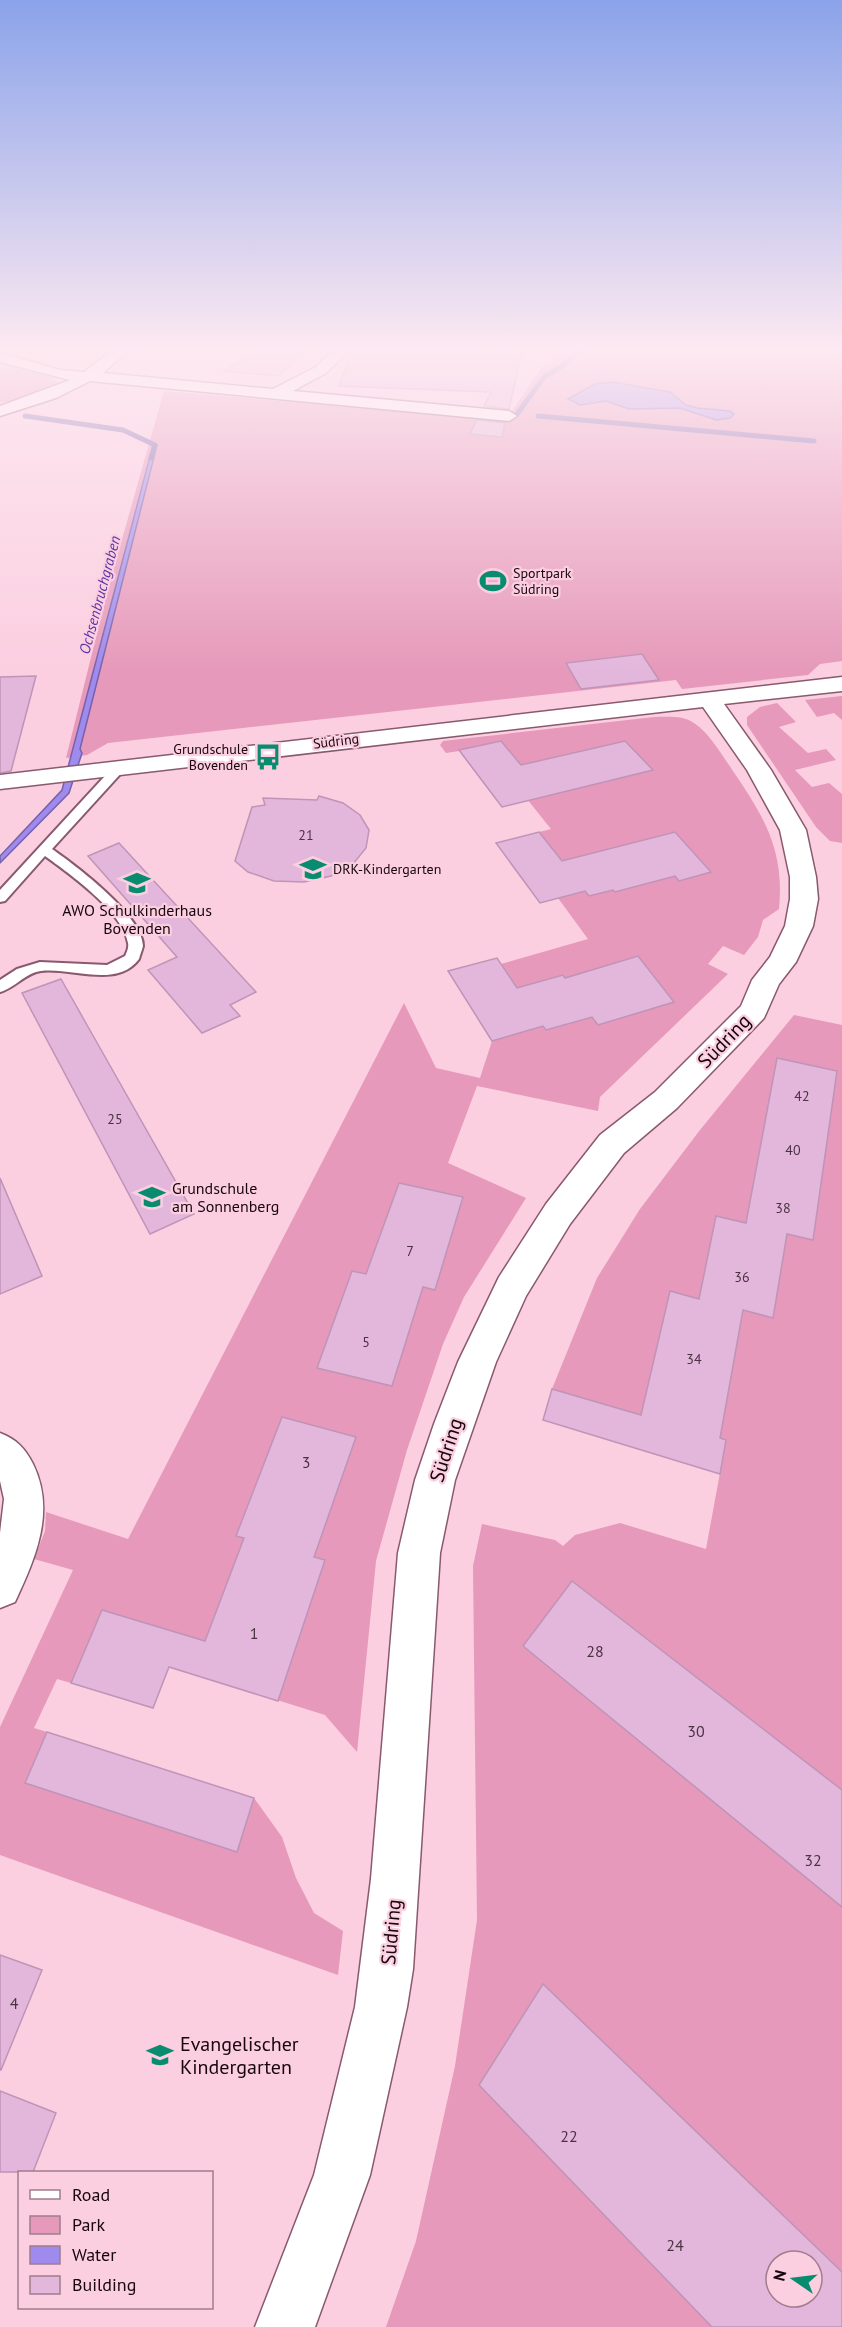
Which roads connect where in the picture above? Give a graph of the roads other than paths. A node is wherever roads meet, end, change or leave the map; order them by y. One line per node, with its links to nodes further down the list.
1 (842, 684): 2 (street, Südring)
2 (709, 699): 3 (street, Südring); 10 (street, Südring)
3 (120, 767): 4 (street, Südring); 5 (lane)
4 (0, 782)
5 (45, 850): 6 (lane); 7 (lane)
6 (0, 898)
7 (0, 987)
8 (0, 1451): 9 (street)
9 (0, 1587)
10 (285, 2327)

